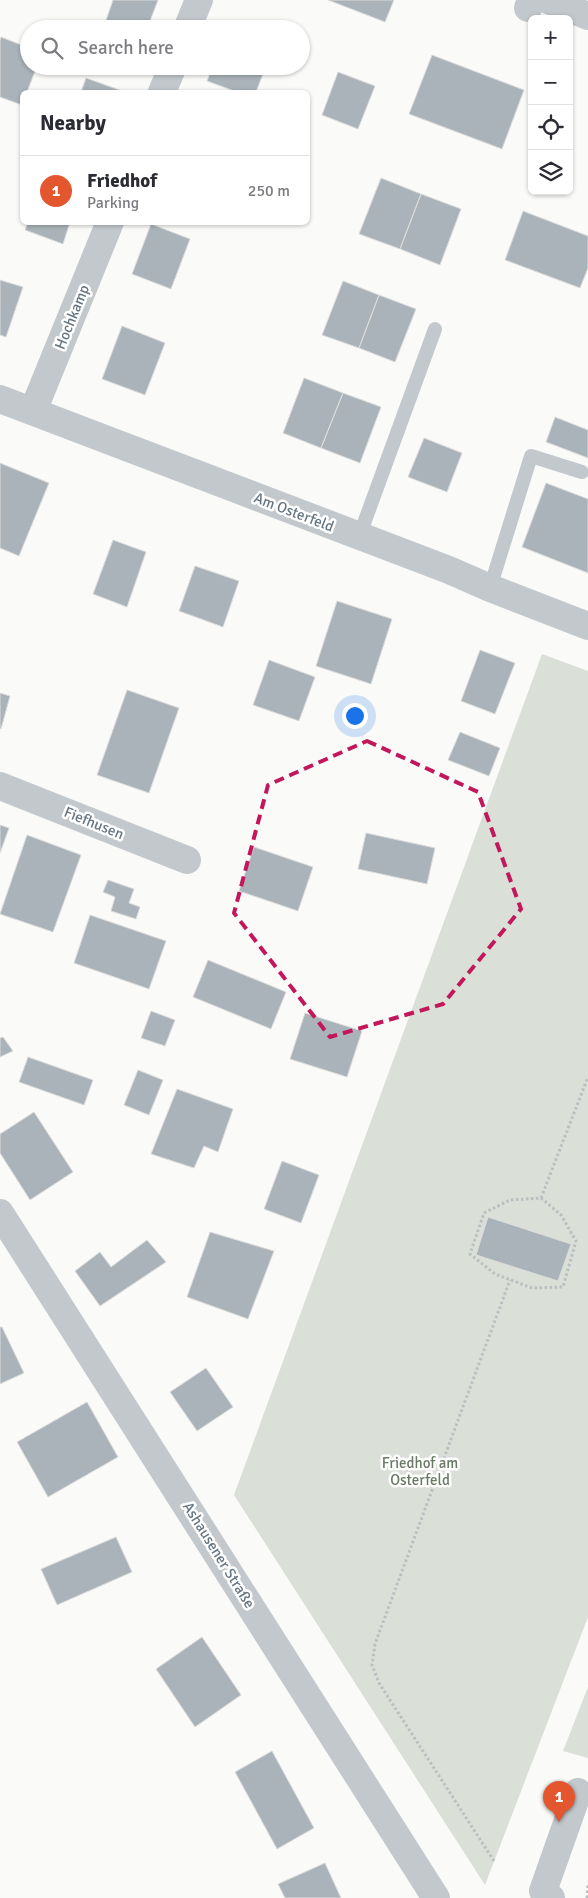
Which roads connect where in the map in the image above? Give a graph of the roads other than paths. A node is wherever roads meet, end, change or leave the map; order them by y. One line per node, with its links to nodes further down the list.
1 (199, 0): 4 (street)
2 (535, 3): 3 (street)
3 (588, 16)
4 (191, 20)
5 (169, 75): 6 (street)
6 (163, 90)
7 (109, 225): 10 (street, Hochkamp)
8 (435, 329): 12 (lane)
9 (0, 399): 10 (street, Am Osterfeld)
10 (34, 411): 12 (street, Am Osterfeld)
11 (582, 472): 13 (lane)
12 (359, 537): 13 (street, Am Osterfeld)
13 (490, 588): 14 (street, Am Osterfeld)
14 (588, 626)
15 (0, 786): 16 (street, Fiefhusen)
16 (187, 860)
17 (0, 1213): 19 (street, Ashausener Straße)
18 (578, 1792): 20 (street)
19 (436, 1898)
20 (551, 1898)

